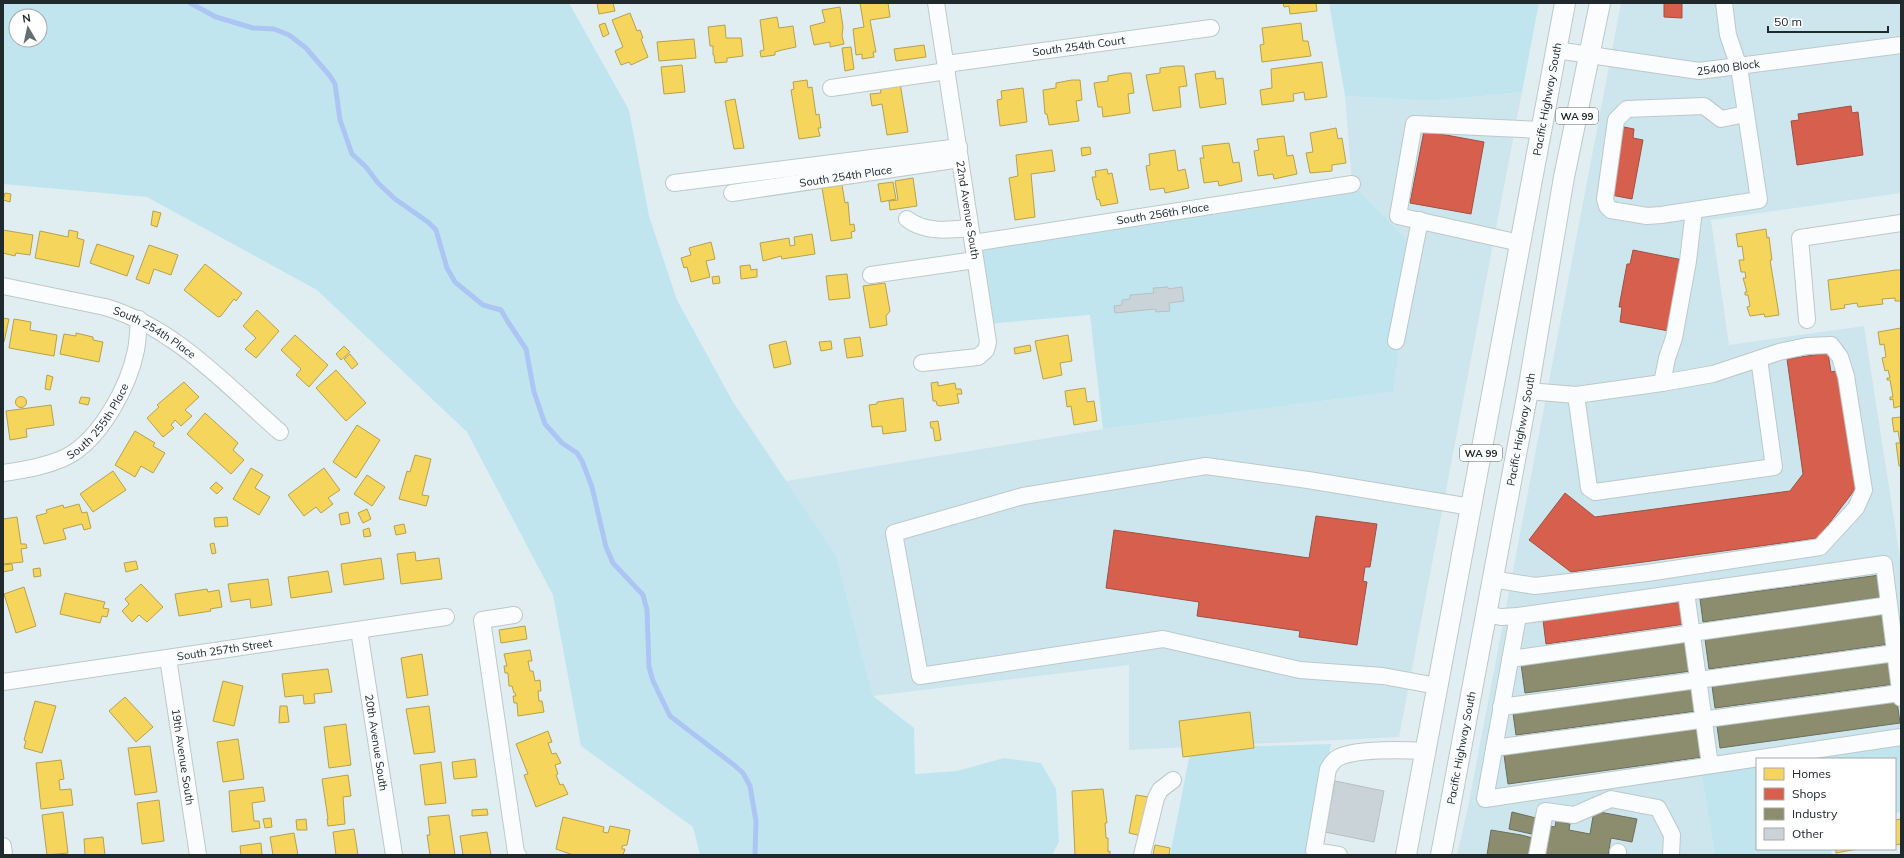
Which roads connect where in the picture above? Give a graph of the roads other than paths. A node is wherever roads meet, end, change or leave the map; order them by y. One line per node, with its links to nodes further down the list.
1 (936, 3): 9 (street, 22nd Avenue South)
2 (1565, 3): 7 (main road, Pacific Highway South / WA 99)
3 (1600, 3): 8 (main road, Pacific Highway South / WA 99)
4 (1724, 3): 10 (street)
5 (1211, 28): 9 (street, South 254th Court)
6 (1901, 45): 10 (street, 25400 Block)
7 (1556, 50): 8 (street, 25400 Block); 13 (main road, Pacific Highway South / WA 99)
8 (1590, 56): 10 (street, 25400 Block); 34 (main road, Pacific Highway South / WA 99)
9 (947, 67): 11 (street); 14 (street, 22nd Avenue South)
10 (1739, 67): 12 (street)
11 (831, 88)
12 (1746, 114): 18 (street); 18 (street)
13 (1541, 130): 20 (street); 24 (main road, Pacific Highway South / WA 99)
14 (959, 153): 15 (street); 17 (street, South 254th Place); 22 (street, 22nd Avenue South)
15 (674, 183)
16 (1352, 184): 23 (street, South 256th Place)
17 (732, 193)
18 (1694, 210): 33 (street)
19 (907, 219): 22 (street)
20 (1420, 220): 24 (street); 30 (street)
21 (1901, 223): 29 (street)
22 (970, 228): 23 (street, 22nd Avenue South)
23 (973, 243): 25 (street, 22nd Avenue South)
24 (1520, 243): 38 (main road, Pacific Highway South / WA 99)
25 (975, 260): 26 (street); 32 (street, 22nd Avenue South)
26 (871, 275)
27 (3, 286): 28 (street, South 254th Place)
28 (140, 319): 36 (street, South 254th Place); 37 (street, South 255th Place)
29 (1808, 320)
30 (1396, 341)
31 (1759, 359): 33 (street); 35 (street); 39 (street)
32 (922, 363)
33 (1662, 383): 35 (street)
34 (1528, 391): 35 (street); 39 (main road, Pacific Highway South / WA 99)
35 (1576, 396)
36 (280, 432)
37 (3, 473)
38 (1471, 507): 53 (main road, Pacific Highway South / WA 99); 53 (street)
39 (1492, 579): 42 (main road, Pacific Highway South / WA 99)
40 (1686, 592): 41 (street); 44 (street); 47 (street)
41 (1889, 604): 47 (street); 48 (street)
42 (1485, 614): 44 (street); 72 (main road, Pacific Highway South / WA 99)
43 (514, 615): 68 (street)
44 (1518, 616): 50 (street)
45 (446, 617): 46 (street, South 257th Street)
46 (359, 630): 49 (street, South 257th Street); 67 (street, 20th Avenue South)
47 (1692, 632): 50 (street); 51 (street)
48 (1895, 653): 51 (street); 54 (street)
49 (168, 658): 52 (street, South 257th Street); 66 (street, 19th Avenue South)
50 (1510, 659): 55 (street)
51 (1698, 680): 55 (street); 56 (street)
52 (3, 682)
53 (1437, 686): 59 (main road, Pacific Highway South / WA 99)
54 (1901, 696): 56 (street)
55 (1501, 707): 58 (street)
56 (1704, 720): 58 (street); 62 (street)
57 (1901, 737): 61 (street)
58 (1494, 748): 62 (street)
59 (1425, 751): 70 (street); 71 (main road, Pacific Highway South / WA 99)
60 (1756, 758): 62 (street)
61 (1758, 758)
62 (1710, 765)
63 (1173, 780): 69 (street)
64 (3, 846): 65 (street)
65 (4, 855)
66 (198, 855)
67 (394, 855)
68 (518, 855)
69 (1142, 855)
70 (1339, 855)
71 (1406, 855)
72 (1440, 855)
73 (1537, 855): 74 (street)
74 (1671, 855)

